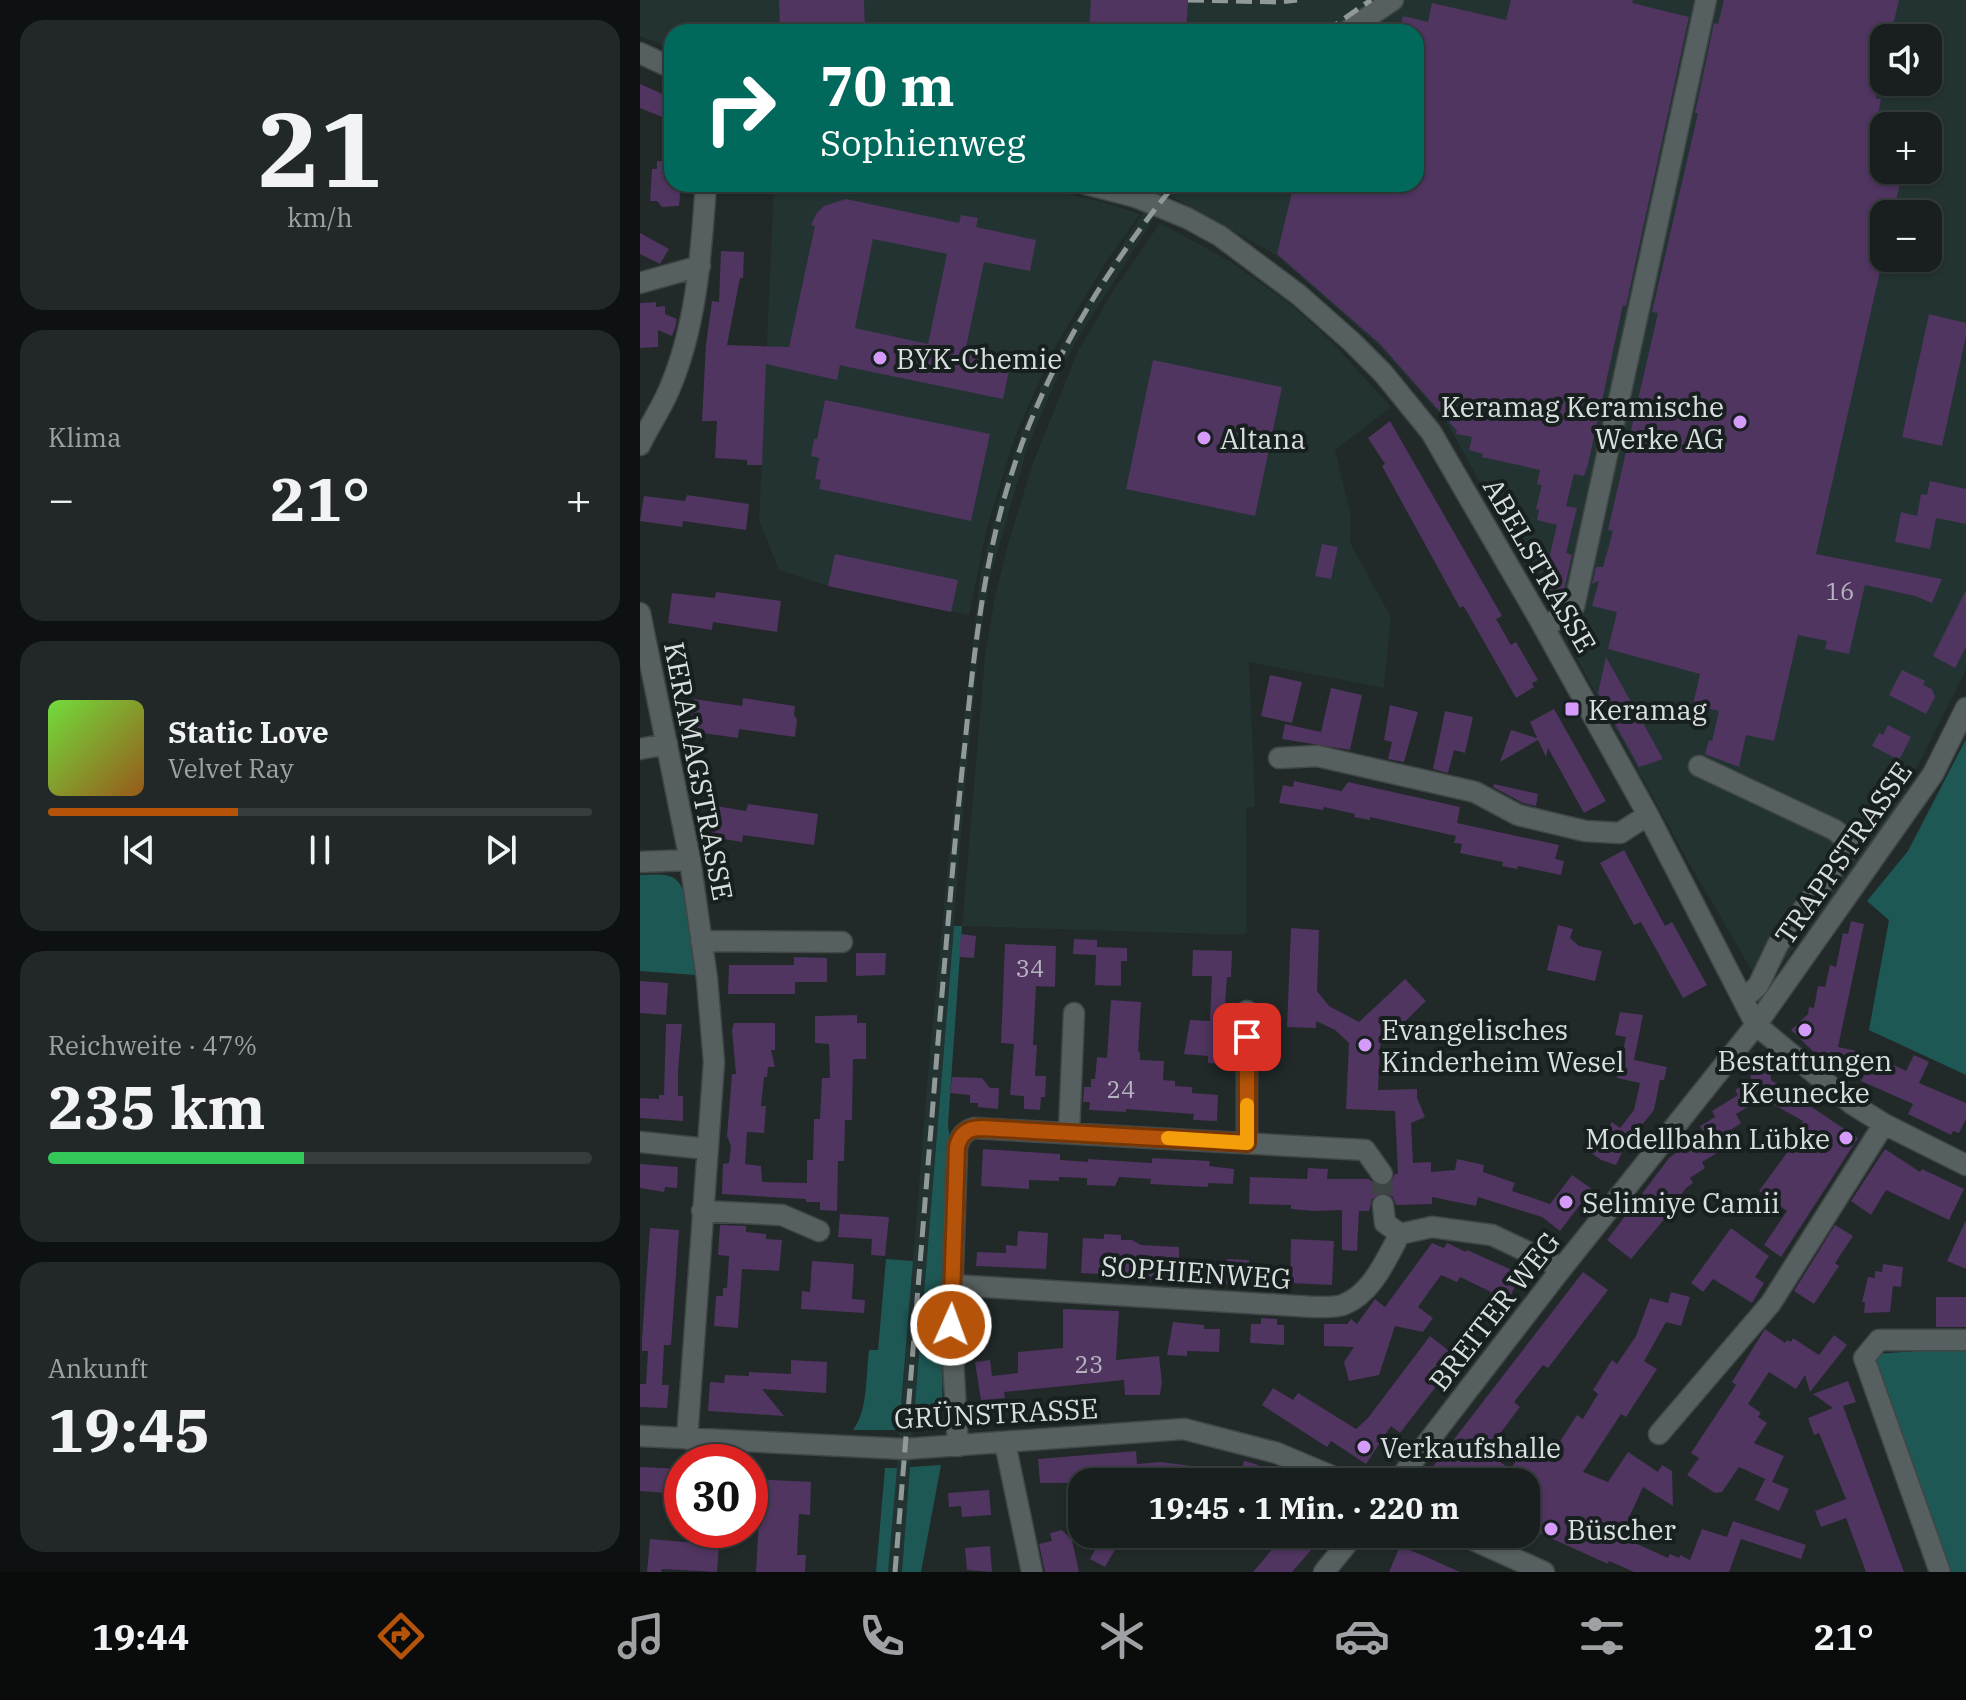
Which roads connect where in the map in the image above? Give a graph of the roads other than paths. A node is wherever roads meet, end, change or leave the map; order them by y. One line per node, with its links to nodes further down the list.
1 (1393, 0): 3 (street)
2 (1706, 0): 13 (street)
3 (1358, 24)
4 (640, 53): 5 (street)
5 (664, 64)
6 (705, 192): 8 (street)
7 (1132, 192): 13 (street, ABELSTRASSE)
8 (700, 266): 9 (street); 10 (street)
9 (640, 283)
10 (648, 415): 11 (street)
11 (640, 445)
12 (640, 613): 15 (street, KERAMAGSTRASSE)
13 (1544, 628): 19 (street, ABELSTRASSE)
14 (1966, 708): 27 (street, TRAPPSTRASSE)
15 (667, 744): 16 (street); 20 (street, KERAMAGSTRASSE)
16 (640, 749)
17 (1279, 758): 19 (street)
18 (1699, 766): 24 (street)
19 (1648, 815): 24 (street, ABELSTRASSE)
20 (690, 860): 21 (street); 22 (street, KERAMAGSTRASSE)
21 (640, 862)
22 (701, 941): 23 (street, KERAMAGSTRASSE); 32 (street, KERAMAGSTRASSE)
23 (842, 942)
24 (1743, 999): 27 (street, ABELSTRASSE)
25 (1247, 1011): 31 (street)
26 (1074, 1013): 29 (street)
27 (1756, 1025): 28 (street); 39 (street, BREITER WEG)
28 (1884, 1124): 33 (street); 42 (street)
29 (1069, 1132): 31 (street); 40 (street)
30 (640, 1142): 32 (street)
31 (1247, 1143): 34 (street)
32 (707, 1149): 36 (street, KERAMAGSTRASSE)
33 (1966, 1165)
34 (1382, 1174)
35 (1383, 1205): 38 (street)
36 (702, 1211): 37 (street); 44 (street, KERAMAGSTRASSE)
37 (819, 1231)
38 (1400, 1234): 39 (street); 40 (street, SOPHIENWEG)
39 (1562, 1268): 48 (street, BREITER WEG)
40 (952, 1285): 46 (street)
41 (1966, 1340): 54 (street)
42 (1659, 1434)
43 (640, 1436): 44 (street, GRÜNSTRASSE)
44 (687, 1439): 46 (street, GRÜNSTRASSE)
45 (1005, 1443): 46 (street, GRÜNSTRASSE); 47 (street, GRÜNSTRASSE); 51 (street)
46 (958, 1446)
47 (1313, 1468)
48 (1408, 1468)
49 (1344, 1548): 52 (street)
50 (1491, 1548): 53 (street)
51 (1032, 1572)
52 (1324, 1572)
53 (1544, 1572)
54 (1940, 1572)

